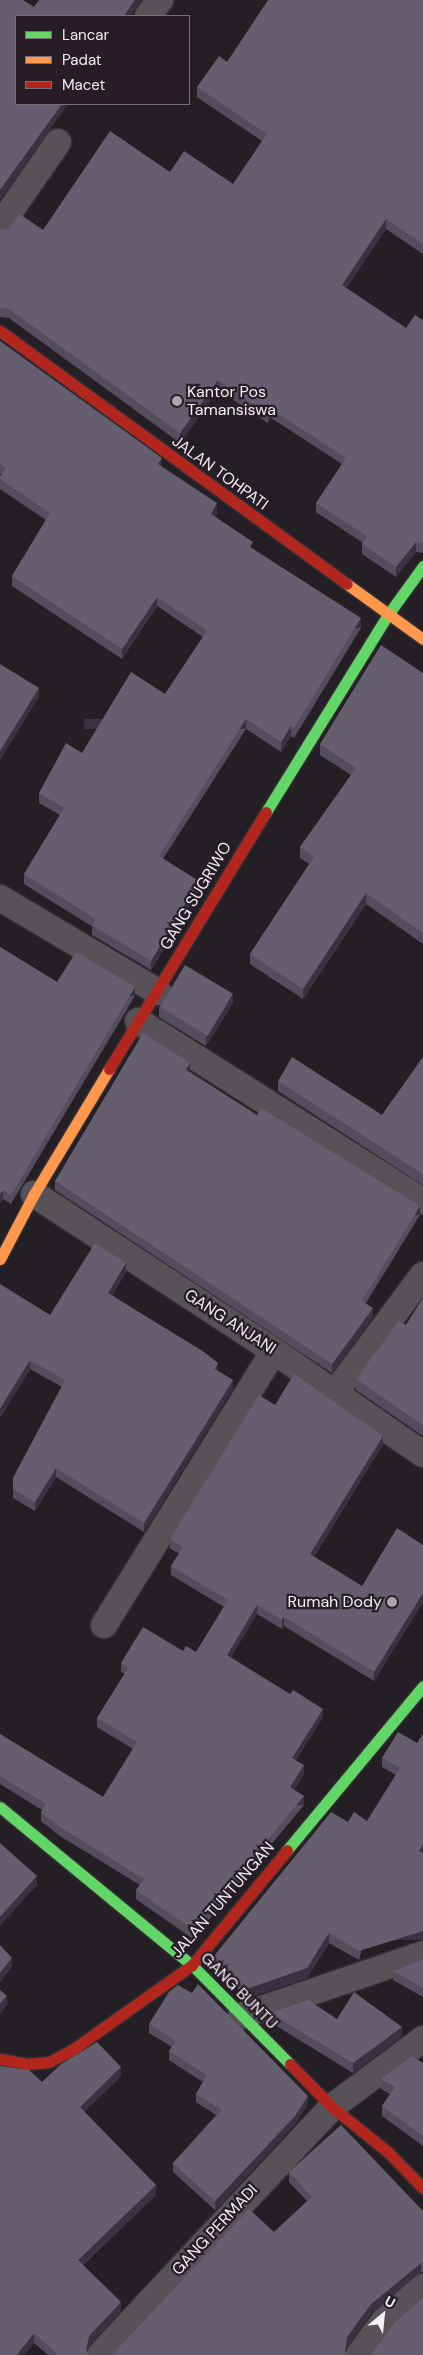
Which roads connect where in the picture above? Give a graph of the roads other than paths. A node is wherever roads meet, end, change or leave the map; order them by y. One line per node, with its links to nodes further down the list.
1 (160, 0): 2 (street)
2 (149, 15)
3 (58, 142): 4 (street)
4 (0, 226)
5 (0, 331): 7 (street, JALAN TOHPATI)
6 (423, 566): 7 (street, GANG SUGRIWO)
7 (387, 616): 8 (street, JALAN TOHPATI); 10 (street, GANG SUGRIWO)
8 (423, 639)
9 (0, 898): 10 (street)
10 (158, 992): 11 (street, GANG SUGRIWO)
11 (138, 1021): 12 (street, GANG SUGRIWO); 13 (street)
12 (34, 1194): 14 (street, GANG SUGRIWO); 16 (street, GANG ANJANI)
13 (423, 1201)
14 (0, 1259)
15 (423, 1275): 17 (street)
16 (274, 1351): 17 (street, GANG ANJANI); 19 (street)
17 (335, 1393): 18 (street, GANG ANJANI)
18 (423, 1454)
19 (104, 1625)
20 (423, 1686): 23 (street, JALAN TUNTUNGAN)
21 (0, 1807): 23 (street, GANG BUNTU)
22 (423, 1954): 24 (street)
23 (192, 1965): 24 (street, GANG BUNTU); 26 (street, JALAN TUNTUNGAN)
24 (241, 2016): 27 (street, GANG BUNTU)
25 (423, 2039): 27 (street, GANG PERMADI)
26 (0, 2059)
27 (332, 2106): 28 (street, GANG BUNTU); 30 (street, GANG PERMADI)
28 (423, 2188)
29 (423, 2287): 31 (street)
30 (100, 2355)
31 (359, 2355)

